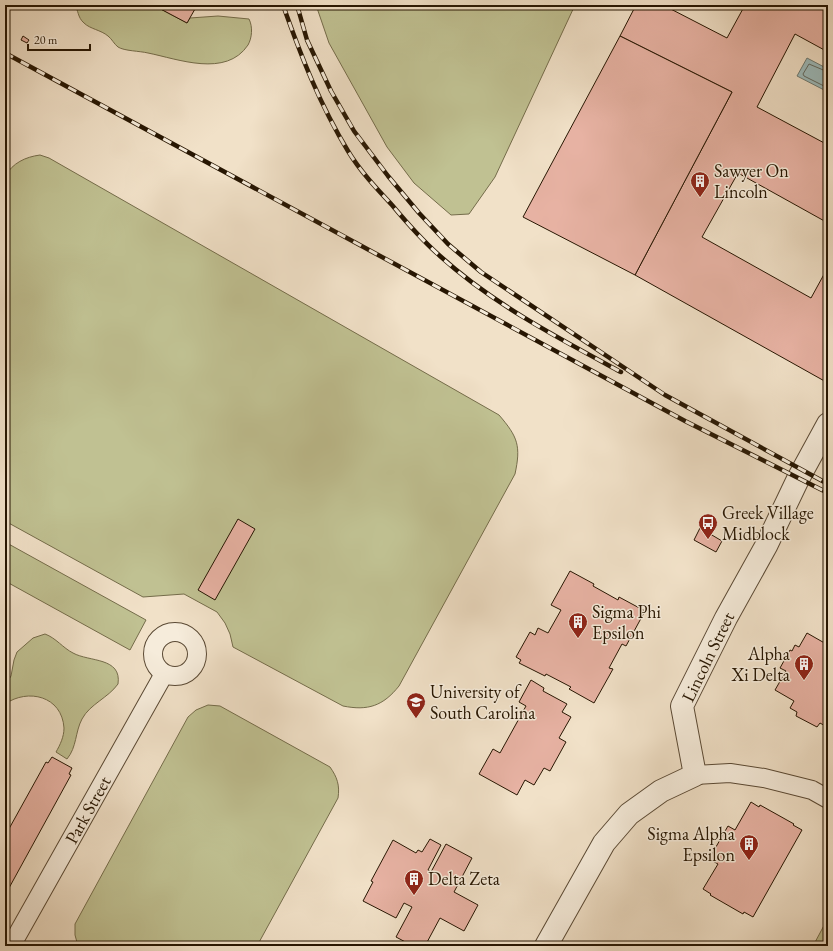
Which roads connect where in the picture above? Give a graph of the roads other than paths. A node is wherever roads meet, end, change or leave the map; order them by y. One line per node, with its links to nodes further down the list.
1 (828, 424): 3 (street, Lincoln Street)
2 (164, 674): 5 (street, Park Street)
3 (695, 775): 4 (street); 6 (street)
4 (828, 799)
5 (11, 946)
6 (546, 946)

